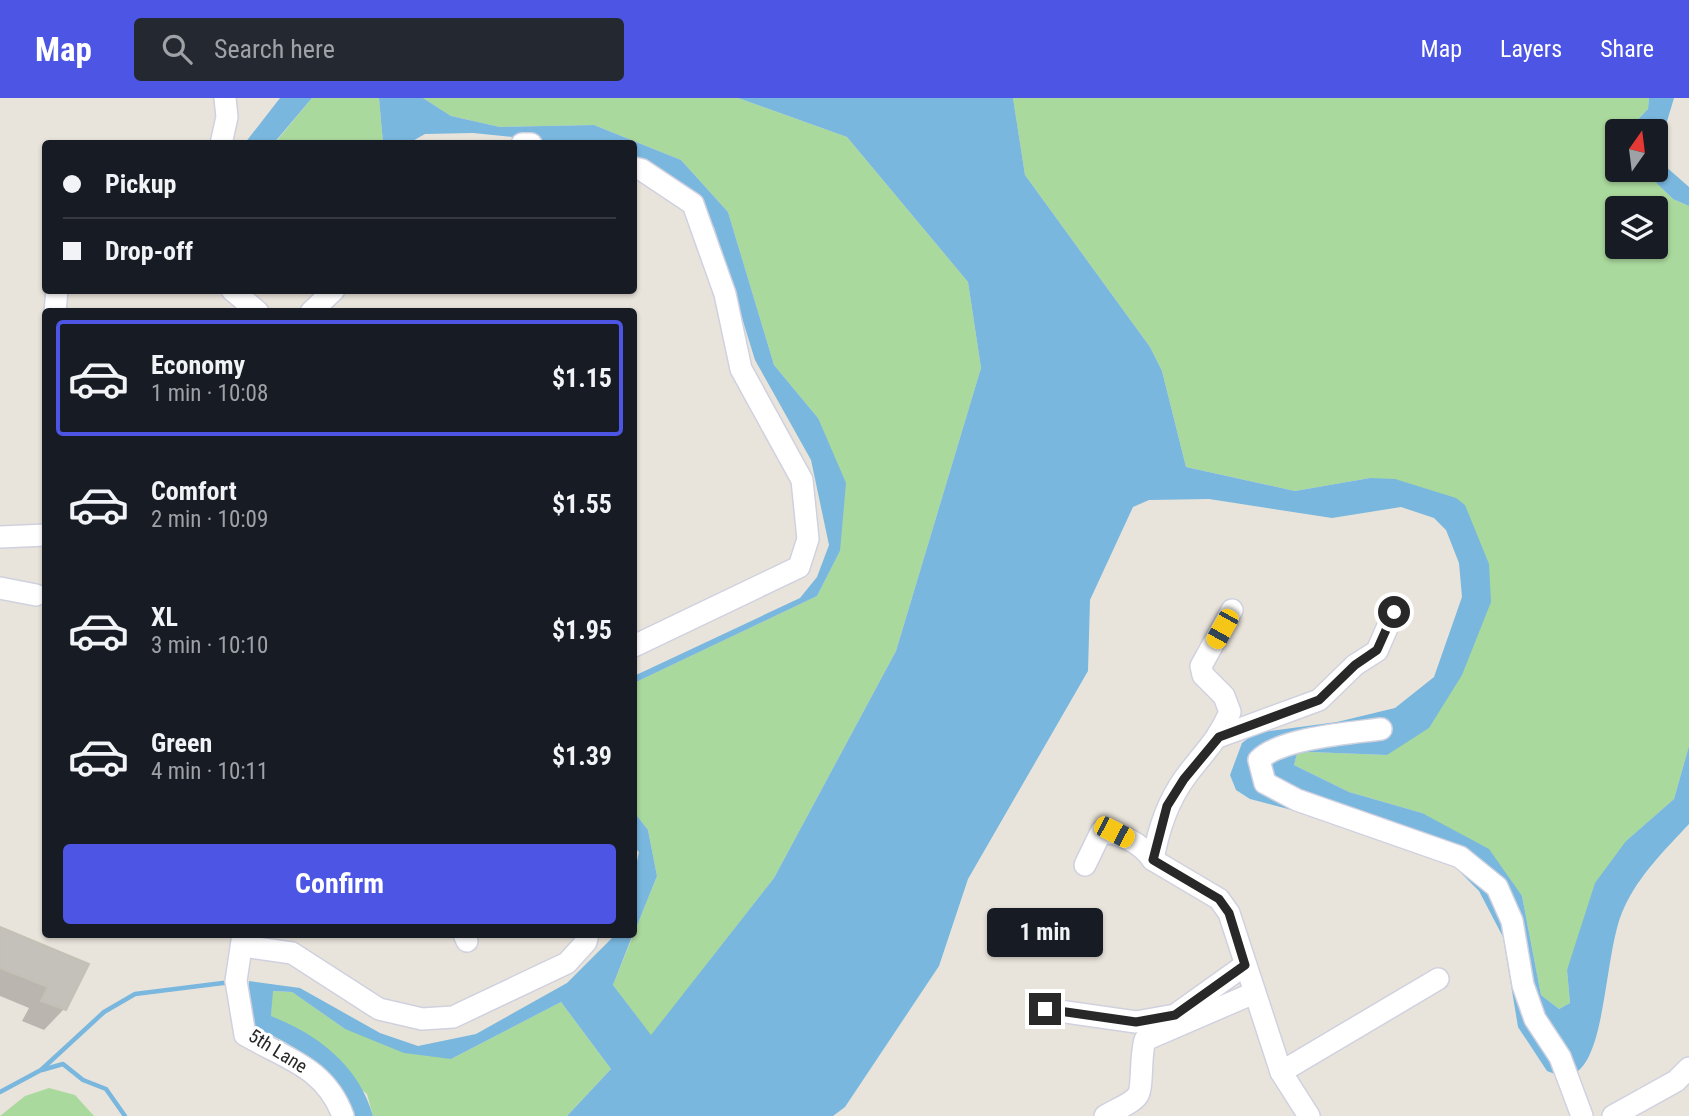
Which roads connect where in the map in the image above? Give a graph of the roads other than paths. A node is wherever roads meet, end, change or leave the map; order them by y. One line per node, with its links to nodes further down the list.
1 (225, 98): 2 (street)
2 (222, 140)
3 (637, 169): 14 (street)
4 (237, 294): 6 (street)
5 (330, 294): 7 (street)
6 (253, 308)
7 (315, 308)
8 (42, 535): 9 (street)
9 (0, 537)
10 (0, 588): 11 (street)
11 (36, 595)
12 (1232, 610): 16 (street)
13 (1394, 612): 16 (street)
14 (637, 645)
15 (1381, 729): 30 (street)
16 (1219, 737): 17 (street)
17 (1153, 860): 18 (street); 21 (street)
18 (1085, 865)
19 (586, 938): 20 (street)
20 (243, 940): 27 (street, 5th Lane)
21 (1245, 965): 23 (street); 24 (street)
22 (1438, 979): 25 (street)
23 (1254, 993): 25 (street); 28 (street)
24 (1045, 1009)
25 (1281, 1072): 29 (street)
26 (1685, 1081): 31 (street)
27 (343, 1116)
28 (1105, 1116)
29 (1309, 1116)
30 (1582, 1116)
31 (1613, 1116)

